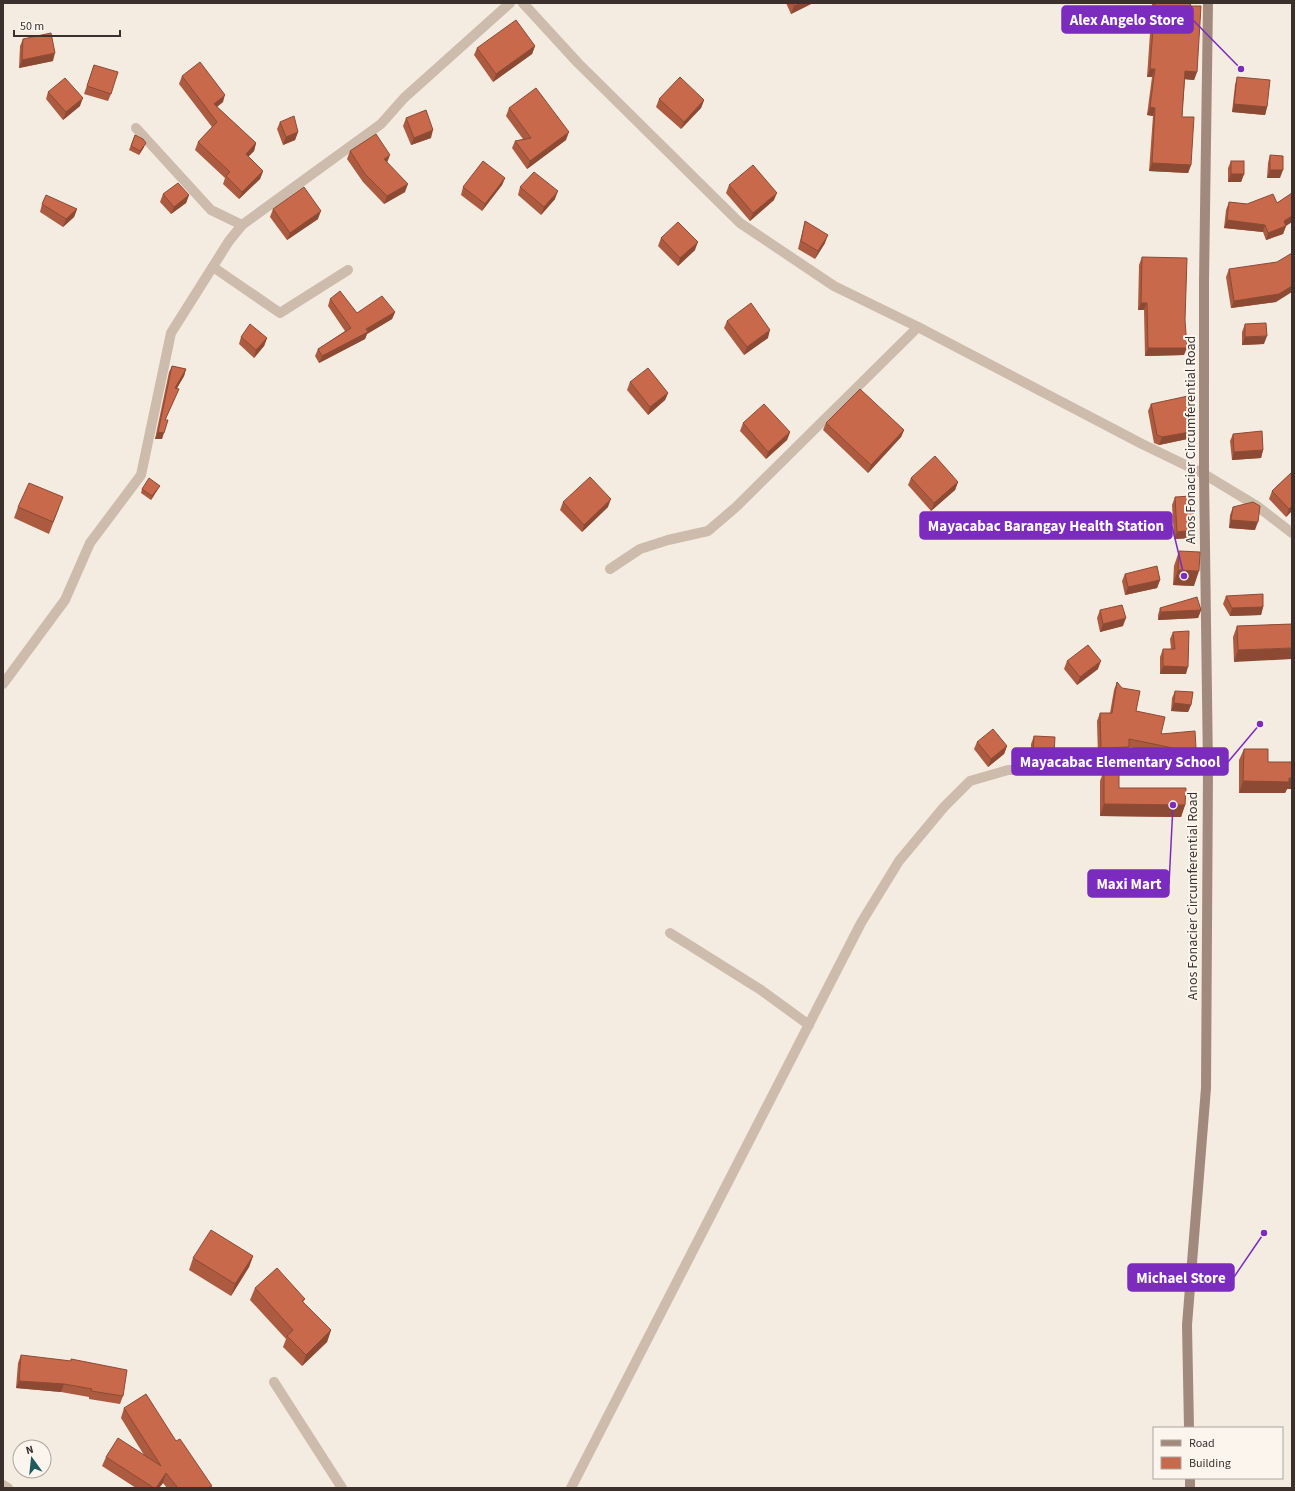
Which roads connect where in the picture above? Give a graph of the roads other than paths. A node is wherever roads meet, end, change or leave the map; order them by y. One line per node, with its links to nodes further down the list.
1 (510, 3): 5 (street)
2 (523, 3): 8 (street)
3 (1208, 3): 9 (main road, Anos Fonacier Circumferential Road)
4 (136, 128): 5 (street)
5 (242, 224): 6 (street)
6 (213, 267): 7 (street); 12 (street)
7 (348, 270)
8 (918, 327): 9 (street); 11 (street)
9 (1204, 474): 10 (street); 13 (main road, Anos Fonacier Circumferential Road)
10 (1292, 533)
11 (610, 569)
12 (3, 684)
13 (1208, 769): 15 (street); 17 (main road, Anos Fonacier Circumferential Road)
14 (670, 933): 15 (street)
15 (809, 1025): 21 (street)
16 (274, 1382): 20 (street)
17 (1189, 1427)
18 (3, 1485): 19 (street)
19 (8, 1488)
20 (342, 1488)
21 (571, 1488)

